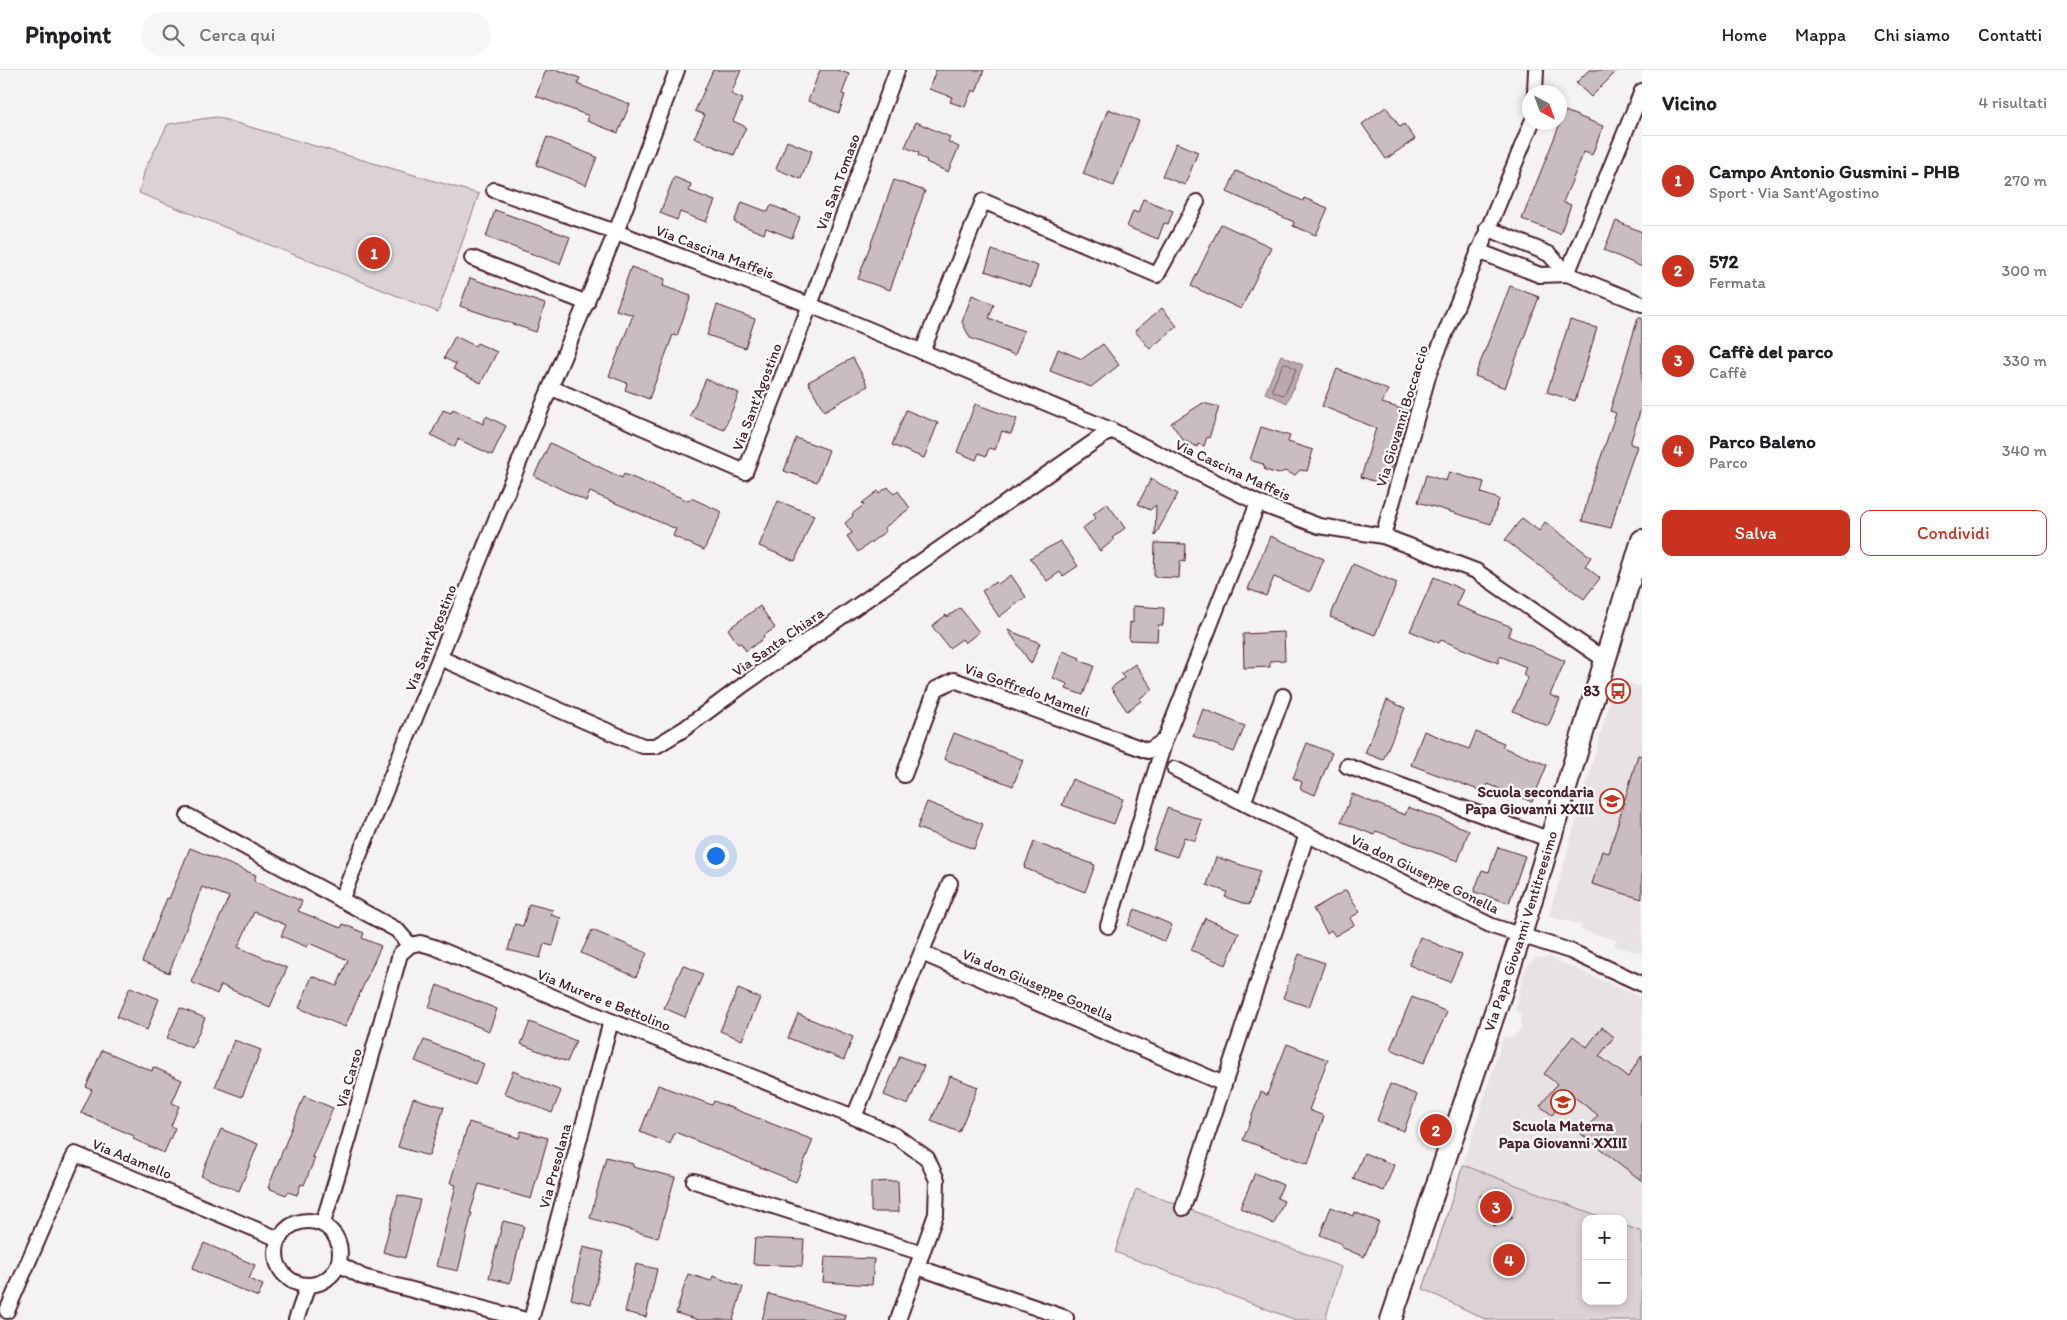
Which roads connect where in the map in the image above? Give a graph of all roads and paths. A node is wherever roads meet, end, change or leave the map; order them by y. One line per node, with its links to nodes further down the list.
1 (677, 70): 10 (street)
2 (896, 70): 16 (street, Via San Tomaso)
3 (1536, 70): 4 (street)
4 (1535, 85)
5 (1642, 91): 13 (street)
6 (1529, 130): 9 (street, Via Giovanni Boccaccio)
7 (494, 190): 10 (street, Via Cascina Maffeis)
8 (1197, 202): 17 (street)
9 (1487, 228): 11 (street, Via Giovanni Boccaccio); 13 (street)
10 (616, 232): 14 (street, Via Sant'Agostino); 16 (street, Via Cascina Maffeis)
11 (1478, 251): 13 (street); 21 (street, Via Giovanni Boccaccio)
12 (472, 258): 14 (street)
13 (1567, 274): 15 (street)
14 (587, 303): 18 (street, Via Sant'Agostino)
15 (1642, 304)
16 (810, 305): 17 (street, Via Cascina Maffeis); 18 (street, Via Sant'Agostino)
17 (922, 352): 19 (street, Via Cascina Maffeis)
18 (552, 388): 23 (street, Via Sant'Agostino)
19 (1111, 430): 20 (street, Via Cascina Maffeis); 23 (street, Via Santa Chiara)
20 (1258, 503): 21 (street, Via Cascina Maffeis); 26 (street)
21 (1383, 536): 24 (street, Via Cascina Maffeis)
22 (1642, 540): 24 (street, Via Papa Giovanni Ventitreesimo)
23 (440, 658): 35 (street, Via Sant'Agostino)
24 (1605, 660): 33 (street, Via Papa Giovanni Ventitreesimo)
25 (1283, 696): 30 (street)
26 (1165, 740): 29 (street, Via Goffredo Mameli); 36 (street)
27 (1347, 766): 33 (street)
28 (1175, 769): 30 (street, Via don Giuseppe Gonella)
29 (904, 775)
30 (1243, 803): 32 (street, Via don Giuseppe Gonella)
31 (188, 816): 35 (street)
32 (1307, 834): 37 (street, Via don Giuseppe Gonella); 42 (street)
33 (1551, 840): 37 (street, Via Papa Giovanni Ventitreesimo)
34 (950, 883): 39 (street)
35 (341, 900): 38 (street)
36 (1108, 926)
37 (1521, 935): 40 (street, Via don Giuseppe Gonella); 58 (street, Via Papa Giovanni Ventitreesimo)
38 (410, 945): 41 (street, Via Murere e Bettolino); 46 (street, Via Carso)
39 (922, 953): 42 (street, Via don Giuseppe Gonella); 43 (street)
40 (1642, 984)
41 (611, 1021): 43 (street, Via Murere e Bettolino); 56 (street, Via Presolana)
42 (1224, 1084): 45 (street)
43 (854, 1117): 48 (street, Via Murere e Bettolino)
44 (694, 1182): 48 (street)
45 (1183, 1208)
46 (322, 1223): 47 (street); 49 (street)
47 (279, 1239): 51 (street); 52 (street, Via Adamello)
48 (922, 1253): 50 (street, Via Murere e Bettolino)
49 (339, 1264): 51 (street); 55 (street)
50 (917, 1267): 53 (street); 57 (street, Via Murere e Bettolino)
51 (308, 1285): 54 (street)
52 (7, 1311)
53 (1066, 1318)
54 (296, 1320)
55 (526, 1320)
56 (531, 1320)
57 (898, 1320)
58 (1391, 1320)

